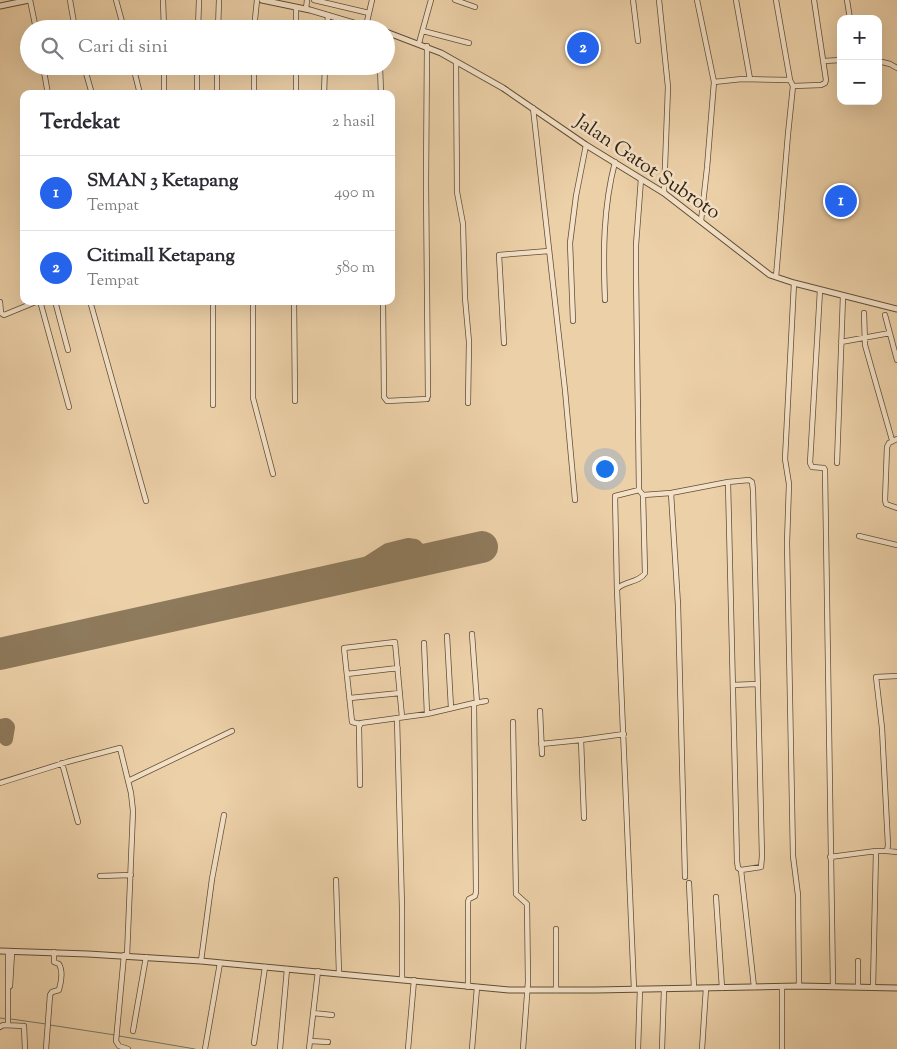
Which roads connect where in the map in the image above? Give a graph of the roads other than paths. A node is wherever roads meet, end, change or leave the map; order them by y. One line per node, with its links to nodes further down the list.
1 (30, 0): 21 (street); 28 (street)
2 (70, 0): 29 (street)
3 (116, 0): 30 (street)
4 (163, 0): 31 (street)
5 (199, 0): 32 (street)
6 (220, 0): 33 (street)
7 (257, 0): 34 (street)
8 (262, 0): 22 (street)
9 (307, 0): 24 (street)
10 (314, 0): 25 (street)
11 (372, 0): 25 (street)
12 (430, 0): 39 (street)
13 (455, 0): 23 (street)
14 (633, 0): 41 (street)
15 (659, 0): 78 (street)
16 (697, 0): 62 (street)
17 (736, 0): 60 (street)
18 (776, 0): 61 (street)
19 (814, 0): 46 (street)
20 (847, 0): 27 (street)
21 (0, 6)
22 (296, 7): 24 (street); 35 (street)
23 (475, 7)
24 (306, 9): 26 (street)
25 (369, 13): 38 (street)
26 (328, 14): 36 (street); 37 (street)
27 (849, 15)
28 (34, 20)
29 (73, 20)
30 (122, 20)
31 (164, 20)
32 (198, 20)
33 (219, 20)
34 (255, 20)
35 (296, 20)
36 (328, 20)
37 (347, 20)
38 (367, 20)
39 (423, 30): 42 (street); 43 (street)
40 (395, 35): 43 (street, Jalan Gatot Subroto)
41 (638, 41)
42 (469, 43)
43 (420, 44): 44 (street, Jalan Gatot Subroto)
44 (427, 46): 47 (street, Jalan Gatot Subroto); 95 (street)
45 (837, 60): 46 (street)
46 (824, 61): 63 (street)
47 (456, 62): 74 (street, Jalan Gatot Subroto); 106 (street)
48 (882, 62): 49 (street)
49 (897, 68)
50 (45, 75): 64 (street)
51 (87, 75): 65 (street)
52 (135, 75): 66 (street)
53 (164, 75): 67 (street)
54 (198, 75): 68 (street)
55 (217, 75): 69 (street)
56 (254, 75): 70 (street)
57 (296, 75): 71 (street)
58 (325, 75): 72 (street)
59 (380, 75): 73 (street)
60 (750, 79): 61 (street); 62 (street)
61 (790, 80): 63 (street)
62 (714, 82): 79 (street)
63 (794, 86): 81 (street)
64 (47, 90)
65 (91, 90)
66 (139, 90)
67 (164, 90)
68 (197, 90)
69 (217, 90)
70 (254, 90)
71 (296, 90)
72 (324, 90)
73 (381, 90)
74 (533, 108): 75 (street, Jalan Gatot Subroto); 80 (street)
75 (586, 145): 76 (street, Jalan Gatot Subroto); 98 (street)
76 (615, 162): 77 (street, Jalan Gatot Subroto); 85 (street)
77 (642, 179): 78 (street, Jalan Gatot Subroto); 113 (street)
78 (664, 193): 79 (street, Jalan Gatot Subroto)
79 (701, 221): 81 (street, Jalan Gatot Subroto)
80 (549, 251): 101 (street); 116 (street)
81 (776, 277): 82 (street, Jalan Gatot Subroto)
82 (794, 283): 83 (street, Jalan Gatot Subroto); 179 (street)
83 (820, 290): 84 (street, Jalan Gatot Subroto); 155 (street)
84 (843, 296): 86 (street, Jalan Gatot Subroto); 102 (street)
85 (605, 300)
86 (865, 301): 96 (street, Jalan Gatot Subroto); 100 (street)
87 (0, 302): 88 (street)
88 (29, 305)
89 (40, 305): 108 (street)
90 (55, 305): 103 (street)
91 (91, 305): 117 (street)
92 (213, 305): 107 (street)
93 (253, 305): 111 (street)
94 (294, 305): 105 (street)
95 (383, 305)
96 (883, 306): 97 (street, Jalan Gatot Subroto); 99 (street)
97 (897, 309)
98 (573, 321)
99 (890, 334): 100 (street); 104 (street)
100 (864, 339): 102 (street); 109 (street)
101 (504, 342)
102 (841, 342): 110 (street)
103 (68, 350)
104 (897, 360)
105 (295, 401)
106 (468, 403)
107 (213, 405)
108 (69, 407)
109 (895, 440): 118 (street)
110 (837, 463)
111 (273, 474)
112 (728, 482): 114 (street); 128 (street); 129 (street)
113 (639, 490): 115 (street); 121 (street)
114 (671, 492): 115 (street); 159 (street)
115 (643, 495): 121 (street)
116 (576, 500)
117 (146, 502)
118 (897, 508)
119 (859, 536): 120 (street)
120 (897, 545)
121 (617, 590): 141 (street)
122 (472, 634): 133 (street)
123 (447, 636): 134 (street)
124 (424, 644): 136 (street)
125 (398, 668): 126 (street); 126 (street); 130 (street)
126 (347, 674): 131 (street)
127 (897, 676): 153 (street)
128 (757, 684): 129 (street); 156 (street)
129 (733, 685): 156 (street)
130 (400, 693): 131 (street); 137 (street)
131 (350, 698): 139 (street)
132 (486, 701): 133 (street)
133 (475, 703): 134 (street); 182 (street)
134 (451, 708): 136 (street)
135 (540, 711): 143 (street)
136 (427, 714): 137 (street)
137 (400, 718): 139 (street); 176 (street)
138 (513, 722): 192 (street)
139 (360, 724): 148 (street)
140 (232, 730): 146 (street)
141 (624, 734): 142 (street); 190 (street)
142 (581, 740): 143 (street); 150 (street)
143 (541, 744): 144 (street)
144 (542, 754)
145 (62, 763): 146 (street); 147 (street); 151 (street)
146 (128, 781): 157 (street)
147 (0, 783)
148 (360, 785)
149 (224, 814): 169 (street)
150 (584, 818)
151 (78, 822)
152 (876, 851): 153 (street); 155 (street); 185 (street)
153 (887, 851): 154 (street)
154 (897, 852)
155 (830, 857): 180 (street)
156 (741, 870): 184 (street)
157 (131, 875): 158 (street); 167 (street)
158 (100, 876)
159 (685, 877)
160 (336, 880): 175 (street)
161 (689, 883): 186 (street)
162 (716, 897): 188 (street)
163 (556, 929): 193 (street)
164 (0, 951): 165 (street)
165 (10, 952): 166 (street); 196 (street)
166 (54, 952): 167 (street); 203 (street)
167 (125, 956): 168 (street); 204 (street)
168 (146, 957): 169 (street); 198 (street)
169 (201, 961): 171 (street)
170 (858, 961): 181 (street)
171 (220, 964): 172 (street); 205 (street)
172 (265, 967): 173 (street); 201 (street)
173 (287, 969): 174 (street); 206 (street)
174 (318, 972): 175 (street); 194 (street)
175 (339, 973): 176 (street)
176 (402, 979): 177 (street)
177 (414, 980): 182 (street); 208 (street)
178 (782, 986): 179 (street); 184 (street); 214 (street)
179 (799, 986): 180 (street)
180 (833, 986): 181 (street)
181 (858, 986): 185 (street)
182 (468, 987): 183 (street)
183 (477, 987): 192 (street); 209 (street)
184 (754, 987): 188 (street)
185 (873, 987): 189 (street)
186 (694, 988): 187 (street); 191 (street)
187 (706, 988): 188 (street); 213 (street)
188 (722, 988)
189 (897, 988)
190 (637, 989): 191 (street); 193 (street); 211 (street)
191 (664, 989): 212 (street)
192 (528, 990): 193 (street); 210 (street)
193 (556, 990)
194 (313, 1013): 195 (street); 199 (street)
195 (332, 1015)
196 (8, 1020): 197 (street); 202 (street)
197 (0, 1027)
198 (133, 1031)
199 (310, 1040): 200 (street); 207 (street)
200 (328, 1042)
201 (254, 1044)
202 (25, 1049)
203 (46, 1049)
204 (128, 1049)
205 (205, 1049)
206 (280, 1049)
207 (310, 1049)
208 (408, 1049)
209 (472, 1049)
210 (524, 1049)
211 (638, 1049)
212 (662, 1049)
213 (702, 1049)
214 (782, 1049)

